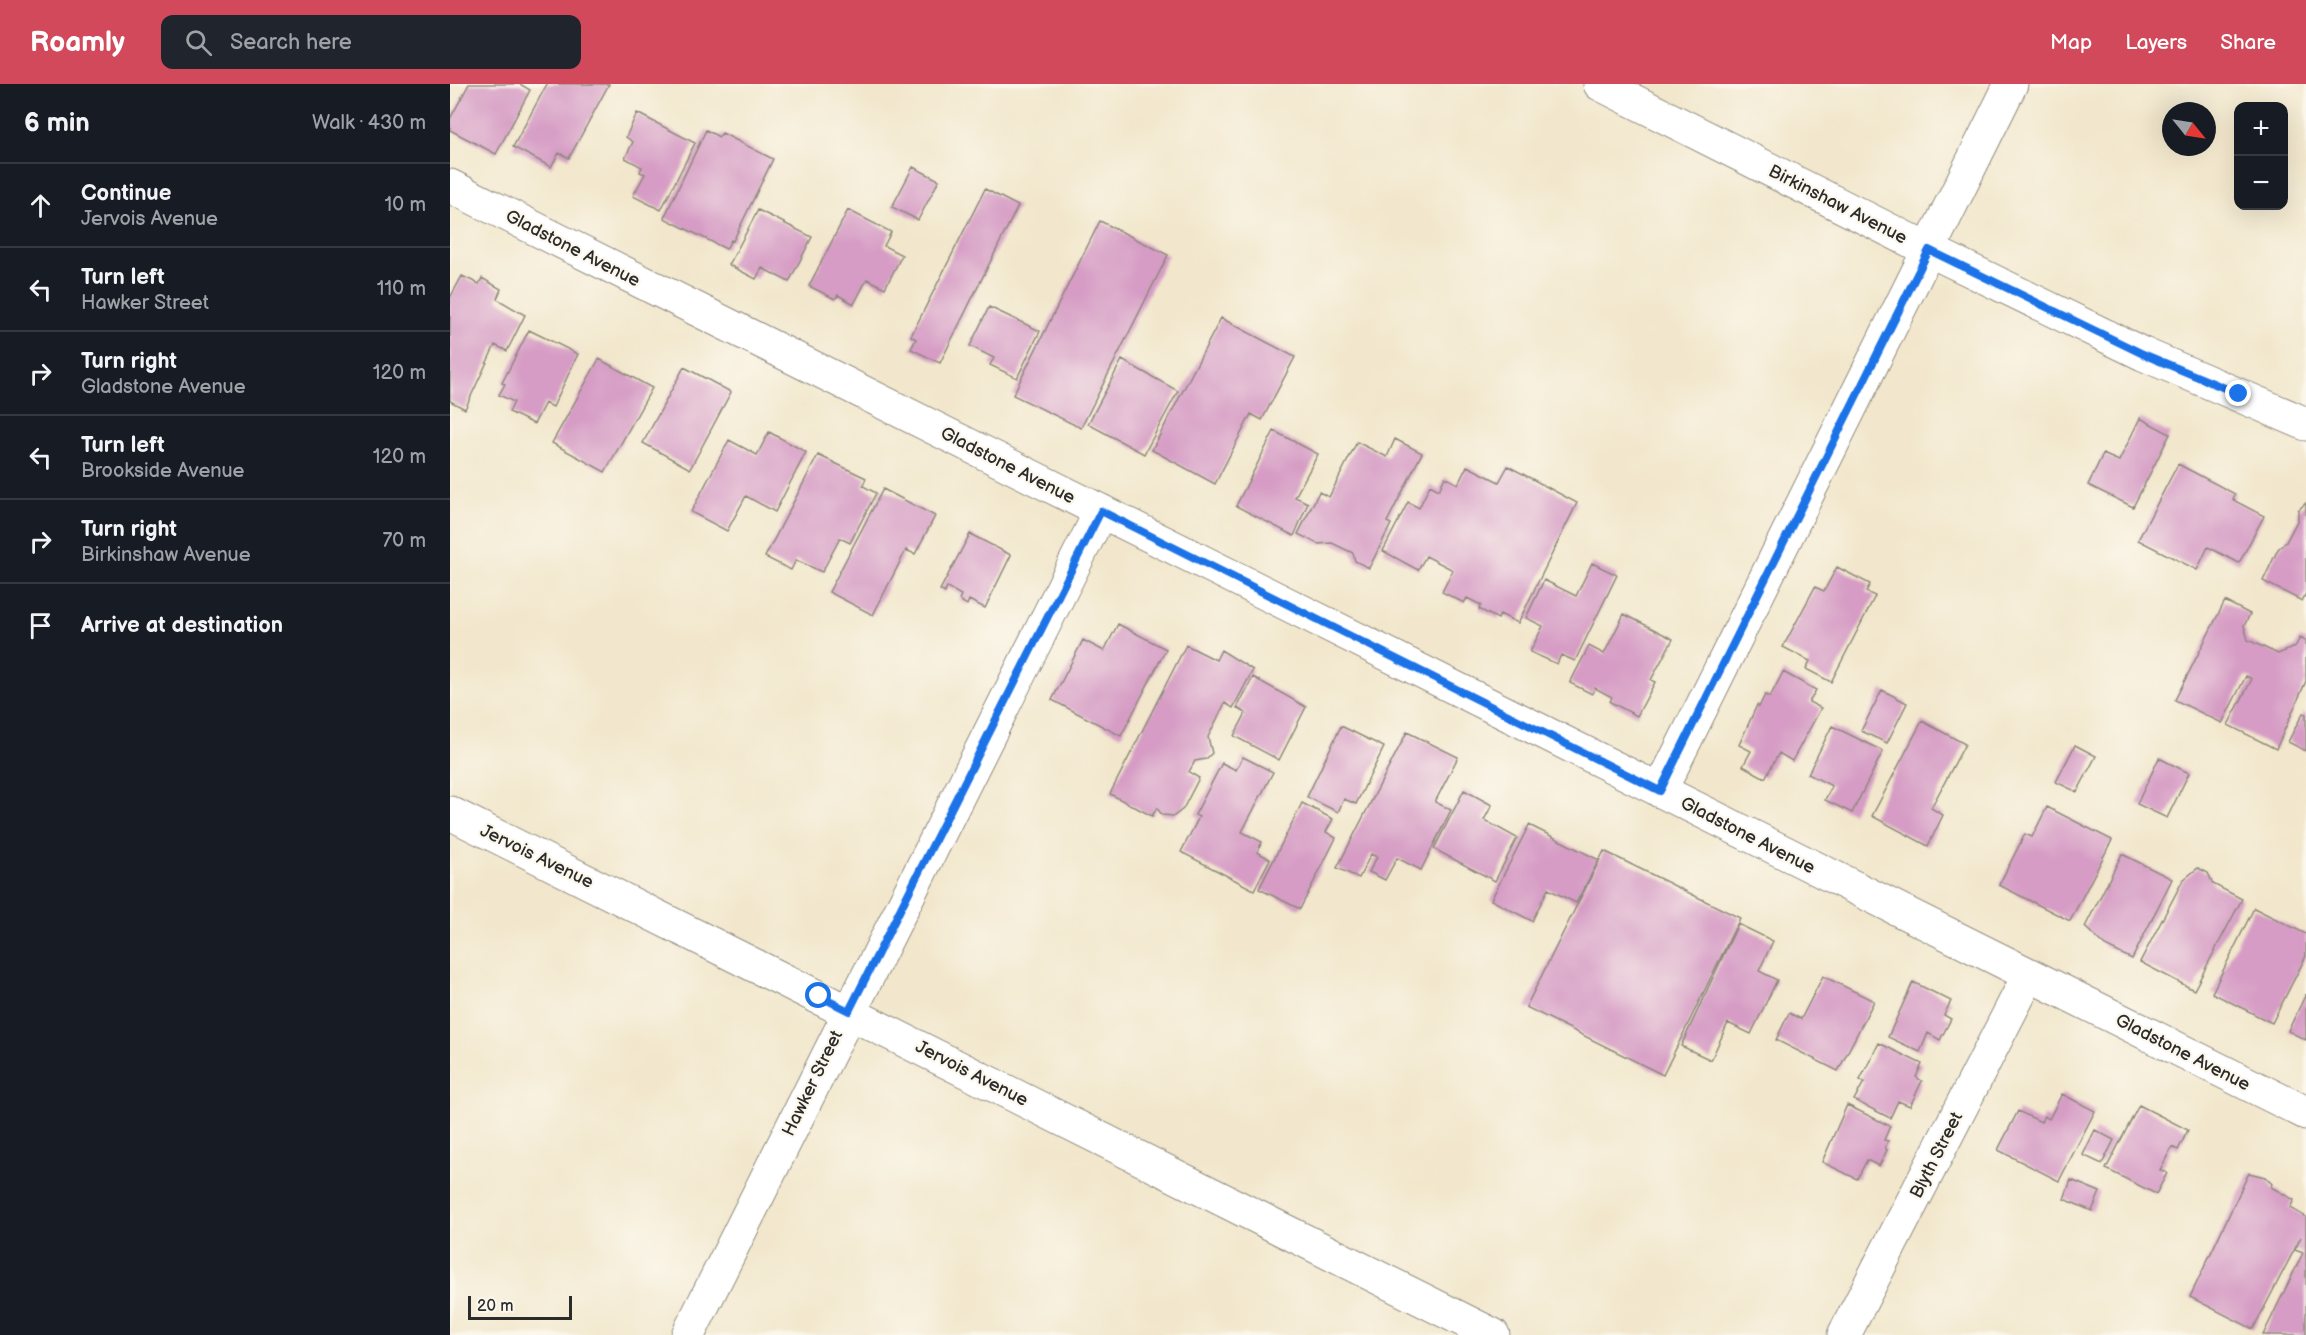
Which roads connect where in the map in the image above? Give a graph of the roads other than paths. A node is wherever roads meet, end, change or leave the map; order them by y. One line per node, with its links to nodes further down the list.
1 (1600, 84): 4 (street, Birkinshaw Avenue)
2 (2011, 84): 4 (street)
3 (450, 186): 6 (street, Gladstone Avenue)
4 (1929, 250): 5 (street, Birkinshaw Avenue); 7 (street)
5 (2306, 424)
6 (1101, 511): 7 (street, Gladstone Avenue); 10 (street, Hawker Street)
7 (1660, 791): 9 (street, Gladstone Avenue)
8 (450, 813): 10 (street, Jervois Avenue)
9 (2029, 975): 11 (street, Gladstone Avenue); 14 (street, Blyth Street)
10 (849, 1011): 12 (street, Hawker Street); 13 (street, Jervois Avenue)
11 (2306, 1113)
12 (688, 1335)
13 (1493, 1335)
14 (1844, 1335)

